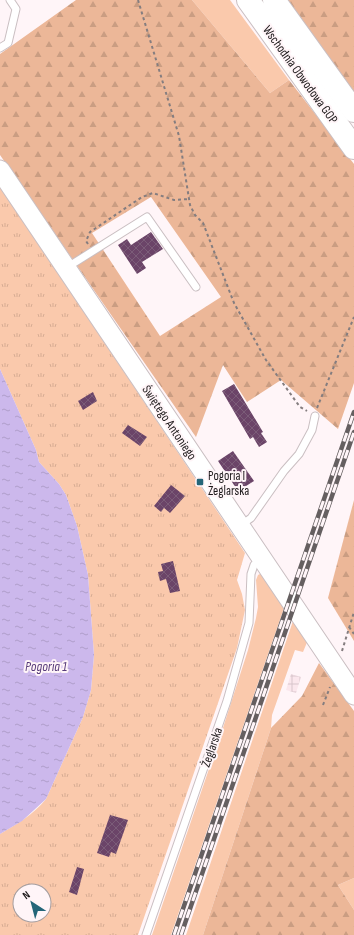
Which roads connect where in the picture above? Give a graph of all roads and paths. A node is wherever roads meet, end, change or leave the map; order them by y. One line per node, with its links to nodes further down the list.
1 (10, 0): 5 (lane)
2 (138, 0): 9 (path)
3 (248, 0): 7 (highway, Wschodnia Obwodowa GOP)
4 (274, 0): 6 (highway, Wschodnia Obwodowa GOP)
5 (0, 48)
6 (354, 111)
7 (354, 148)
8 (0, 170): 11 (street, Świętego Antoniego)
9 (189, 199): 10 (path); 14 (path)
10 (90, 253): 11 (lane); 12 (lane)
11 (66, 268): 15 (street, Świętego Antoniego)
12 (196, 288)
13 (354, 317): 14 (path)
14 (315, 416): 15 (lane)
15 (240, 526): 16 (street, Świętego Antoniego)
16 (262, 558): 20 (street, Świętego Antoniego); 22 (lane, Żeglarska)
17 (354, 612): 18 (path)
18 (349, 626): 19 (path); 20 (path)
19 (354, 634)
20 (338, 670): 21 (street, Świętego Antoniego)
21 (354, 695)
22 (146, 935)

